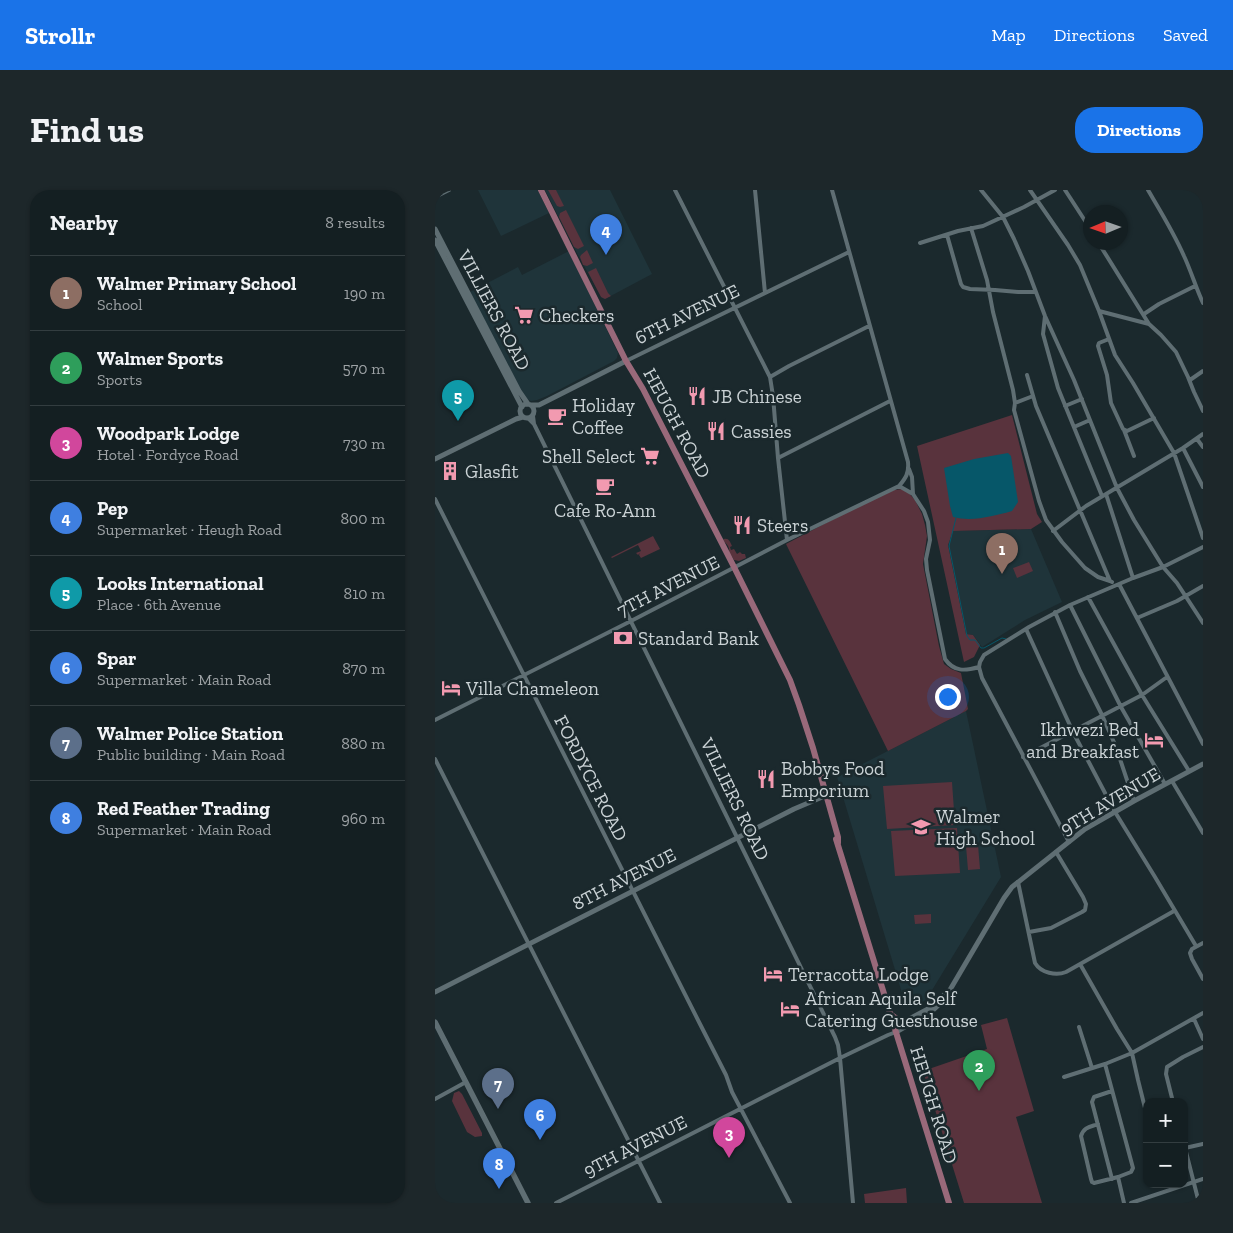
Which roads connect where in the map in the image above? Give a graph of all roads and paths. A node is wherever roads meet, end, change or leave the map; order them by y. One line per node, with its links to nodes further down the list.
1 (449, 190): 11 (street)
2 (541, 190): 34 (main road, HEUGH ROAD)
3 (675, 190): 27 (street)
4 (755, 190): 25 (street)
5 (832, 190): 21 (street)
6 (981, 190): 13 (street)
7 (1030, 190): 12 (street)
8 (1055, 190): 12 (street)
9 (1065, 190): 14 (street)
10 (1148, 190): 22 (street)
11 (435, 197)
12 (1036, 200): 13 (street); 28 (street)
13 (1003, 216): 15 (street); 24 (street)
14 (1083, 218)
15 (971, 228): 17 (street); 23 (street)
16 (435, 229): 44 (street, VILLIERS ROAD)
17 (947, 235): 19 (street); 23 (street)
18 (435, 240): 44 (street, VILLIERS ROAD)
19 (920, 243)
20 (1103, 250): 29 (street)
21 (849, 252): 25 (street, 6TH AVENUE); 32 (street)
22 (1195, 286): 26 (street); 29 (street)
23 (989, 289): 24 (street); 42 (street)
24 (1035, 292): 30 (street)
25 (765, 293): 27 (street, 6TH AVENUE)
26 (1203, 304)
27 (735, 308): 34 (street, 6TH AVENUE); 37 (street)
28 (1099, 311): 31 (street); 33 (street)
29 (1143, 314): 31 (street)
30 (1045, 316): 40 (street); 43 (street)
31 (1149, 324): 38 (street)
32 (869, 326): 37 (street); 41 (street)
33 (1109, 339): 46 (street); 49 (street)
34 (626, 361): 44 (street, 6TH AVENUE); 70 (main road, HEUGH ROAD)
35 (1203, 371): 38 (street)
36 (1027, 375): 39 (street)
37 (770, 377): 56 (street)
38 (1190, 380): 45 (street)
39 (1033, 396): 42 (street); 65 (street)
40 (1081, 399): 43 (street); 47 (street)
41 (890, 401): 56 (street); 58 (street)
42 (1015, 403): 66 (street)
43 (1065, 406): 48 (street)
44 (527, 411): 57 (street, 6TH AVENUE); 81 (street, VILLIERS ROAD)
45 (1203, 411)
46 (1154, 418): 49 (street); 54 (street)
47 (1090, 420): 48 (street); 61 (street)
48 (1074, 426): 63 (street)
49 (1124, 430): 55 (street)
50 (1203, 434): 51 (street)
51 (1197, 439): 52 (street); 53 (street)
52 (1203, 447)
53 (1183, 448): 54 (street); 60 (street)
54 (1174, 453): 61 (street); 67 (street)
55 (1134, 456)
56 (778, 458): 68 (street)
57 (435, 459)
58 (908, 470): 59 (street); 62 (street)
59 (899, 486): 62 (street); 68 (street, 7TH AVENUE)
60 (1203, 487)
61 (1117, 488): 63 (street); 71 (street)
62 (913, 494): 84 (street)
63 (1104, 495): 65 (street); 72 (street)
64 (435, 499): 85 (street, FORDYCE ROAD)
65 (1080, 510): 66 (street); 73 (street)
66 (1053, 532): 73 (street)
67 (1203, 538)
68 (787, 540): 70 (street, 7TH AVENUE)
69 (1203, 547): 71 (street)
70 (735, 567): 81 (street, 7TH AVENUE); 99 (main road, HEUGH ROAD)
71 (1163, 567): 72 (street); 76 (street)
72 (1133, 578): 74 (street)
73 (1110, 581): 74 (street)
74 (1117, 584): 77 (street); 80 (street)
75 (1203, 586): 76 (street)
76 (1186, 596): 80 (street); 82 (street)
77 (1088, 597): 78 (street); 87 (street)
78 (1070, 605): 79 (street); 88 (street)
79 (1055, 612): 83 (street); 89 (street)
80 (1137, 618): 86 (street)
81 (631, 621): 85 (street, 7TH AVENUE); 103 (street, VILLIERS ROAD)
82 (1203, 623)
83 (1026, 629): 84 (street); 91 (street)
84 (979, 667): 93 (street)
85 (523, 675): 90 (street, 7TH AVENUE); 107 (street, FORDYCE ROAD)
86 (1167, 677): 87 (street); 92 (street)
87 (1141, 696): 88 (street); 96 (street)
88 (1121, 707): 89 (street); 98 (street)
89 (1102, 715): 91 (street); 100 (street)
90 (435, 720)
91 (1073, 732): 93 (street); 101 (street)
92 (1203, 744)
93 (1023, 758): 104 (street)
94 (435, 759): 111 (street)
95 (1203, 764): 96 (street, 9TH AVENUE)
96 (1189, 771): 97 (street, 9TH AVENUE)
97 (1172, 781): 98 (street, 9TH AVENUE); 102 (street)
98 (1165, 784): 100 (street, 9TH AVENUE)
99 (825, 796): 103 (street, 8TH AVENUE); 118 (main road, HEUGH ROAD)
100 (1134, 801): 101 (street, 9TH AVENUE)
101 (1115, 812): 104 (street, 9TH AVENUE); 108 (street)
102 (1203, 833)
103 (737, 838): 107 (street, 8TH AVENUE); 127 (street, VILLIERS ROAD)
104 (1069, 842): 105 (street, 9TH AVENUE)
105 (1056, 852): 106 (street, 9TH AVENUE); 109 (street)
106 (1018, 882): 109 (street); 115 (street, 9TH AVENUE)
107 (633, 891): 111 (street, 8TH AVENUE); 136 (street, FORDYCE ROAD)
108 (1174, 911): 112 (street); 113 (street)
109 (1029, 932): 113 (street)
110 (1203, 943): 112 (street)
111 (529, 945): 116 (street, 8TH AVENUE); 141 (street)
112 (1196, 946): 114 (street)
113 (1080, 964): 126 (street)
114 (1203, 979)
115 (951, 989): 120 (street, 9TH AVENUE); 123 (street, 9TH AVENUE)
116 (435, 992)
117 (1203, 1013): 119 (street)
118 (890, 1014): 120 (main road); 123 (main road, HEUGH ROAD)
119 (1194, 1019): 124 (street); 126 (street)
120 (907, 1021): 123 (street, 9TH AVENUE)
121 (435, 1022): 131 (main road)
122 (1079, 1027): 129 (street)
123 (895, 1030): 127 (street, 9TH AVENUE); 154 (main road, HEUGH ROAD)
124 (1203, 1039)
125 (1203, 1047): 134 (street)
126 (1132, 1053): 128 (street); 135 (street)
127 (840, 1058): 136 (street, 9TH AVENUE); 153 (street, VILLIERS ROAD)
128 (1105, 1064): 129 (street); 132 (street)
129 (1092, 1068): 130 (street)
130 (1064, 1077)
131 (466, 1082): 133 (street); 149 (main road)
132 (1112, 1091): 137 (street); 142 (street)
133 (435, 1098)
134 (1172, 1098)
135 (1143, 1102)
136 (741, 1109): 141 (street, 9TH AVENUE); 152 (street, FORDYCE ROAD)
137 (1098, 1124): 143 (street); 143 (street)
138 (1203, 1144): 139 (street)
139 (1188, 1146)
140 (1188, 1160): 145 (street)
141 (639, 1161): 150 (street, 9TH AVENUE); 151 (street)
142 (1118, 1178): 143 (street); 155 (street)
143 (1112, 1179)
144 (1203, 1179): 145 (street)
145 (1193, 1182): 147 (street); 158 (street)
146 (1165, 1188): 147 (street)
147 (1166, 1191): 148 (street)
148 (1150, 1197): 156 (street); 157 (street)
149 (529, 1203)
150 (556, 1203)
151 (659, 1203)
152 (790, 1203)
153 (853, 1203)
154 (949, 1203)
155 (1123, 1203)
156 (1131, 1203)
157 (1151, 1203)
158 (1199, 1203)

